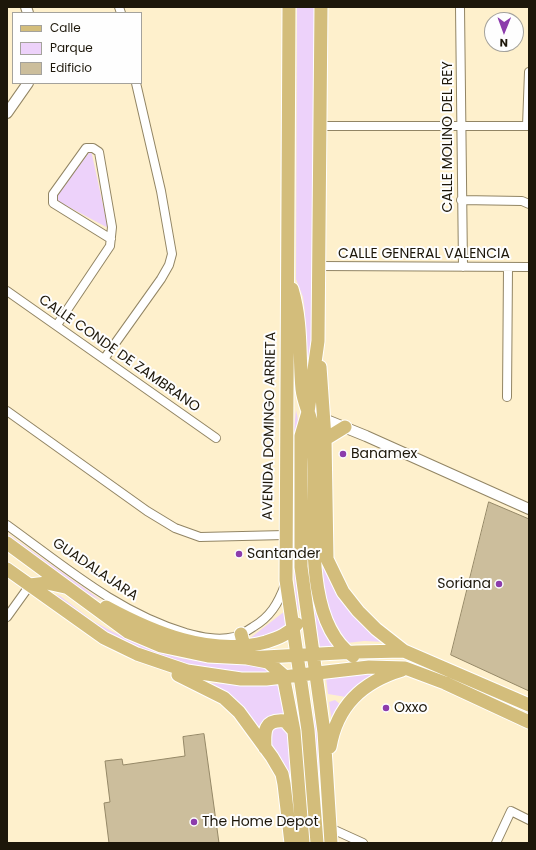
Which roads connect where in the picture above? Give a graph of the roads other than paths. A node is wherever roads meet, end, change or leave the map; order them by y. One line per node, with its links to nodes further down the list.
1 (289, 7): 18 (main road, AVENIDA DOMINGO ARRIETA)
2 (321, 7): 9 (main road)
3 (460, 7): 8 (street, CALLE MOLINO DEL REY)
4 (529, 72): 10 (street)
5 (27, 84): 7 (street)
6 (136, 84): 22 (street)
7 (7, 113)
8 (460, 125): 9 (street); 10 (street); 11 (street, CALLE MOLINO DEL REY)
9 (320, 126): 14 (main road)
10 (528, 126)
11 (461, 200): 12 (street); 15 (street, CALLE MOLINO DEL REY)
12 (529, 204)
13 (111, 239): 13 (street); 20 (street)
14 (319, 266): 15 (street, CALLE GENERAL VALENCIA); 21 (main road)
15 (463, 267): 16 (street, CALLE GENERAL VALENCIA)
16 (508, 268): 17 (street, CALLE GENERAL VALENCIA); 23 (street)
17 (529, 268)
18 (288, 278): 25 (main road); 34 (main road, AVENIDA DOMINGO ARRIETA)
19 (7, 290): 20 (street, CALLE CONDE DE ZAMBRANO)
20 (57, 325): 22 (street, CALLE CONDE DE ZAMBRANO)
21 (318, 341): 25 (main road); 26 (main road)
22 (104, 359): 28 (street, CALLE CONDE DE ZAMBRANO)
23 (507, 397)
24 (7, 411): 34 (street)
25 (308, 412): 26 (street); 30 (main road); 31 (main road)
26 (323, 418): 27 (street); 29 (main road)
27 (345, 427): 29 (main road); 32 (street)
28 (216, 438)
29 (325, 438): 30 (main road); 45 (main road)
30 (314, 448): 31 (main road); 46 (main road)
31 (301, 464): 41 (main road)
32 (529, 509)
33 (7, 526): 40 (street, GUADALAJARA)
34 (285, 535): 37 (main road, AVENIDA DOMINGO ARRIETA)
35 (7, 542): 39 (main road)
36 (7, 569): 38 (main road)
37 (286, 580): 43 (main road, AVENIDA DOMINGO ARRIETA); 44 (street, GUADALAJARA)
38 (30, 585): 39 (main road); 42 (street); 47 (main road)
39 (72, 589): 40 (main road)
40 (110, 609): 44 (street, GUADALAJARA); 44 (main road)
41 (307, 612): 43 (main road); 48 (main road)
42 (7, 617)
43 (293, 630): 44 (main road); 49 (main road, AVENIDA DOMINGO ARRIETA)
44 (243, 646): 49 (main road); 54 (main road)
45 (404, 651): 46 (main road); 55 (main road)
46 (348, 652): 48 (main road); 50 (main road)
47 (137, 654): 54 (main road); 58 (main road)
48 (314, 654): 49 (main road); 52 (main road)
49 (298, 656): 53 (main road, AVENIDA DOMINGO ARRIETA)
50 (369, 667): 51 (main road); 52 (main road)
51 (405, 668): 56 (main road); 59 (main road)
52 (317, 674): 53 (main road); 59 (main road)
53 (300, 676): 54 (main road); 64 (main road, AVENIDA DOMINGO ARRIETA)
54 (284, 677): 57 (main road)
55 (529, 705)
56 (529, 722)
57 (294, 731): 58 (main road); 63 (main road)
58 (265, 748): 62 (main road)
59 (326, 766): 61 (main road)
60 (529, 820): 67 (street)
61 (330, 828): 65 (main road); 66 (street)
62 (291, 843)
63 (303, 843)
64 (317, 843)
65 (331, 843)
66 (363, 843)
67 (496, 843)

